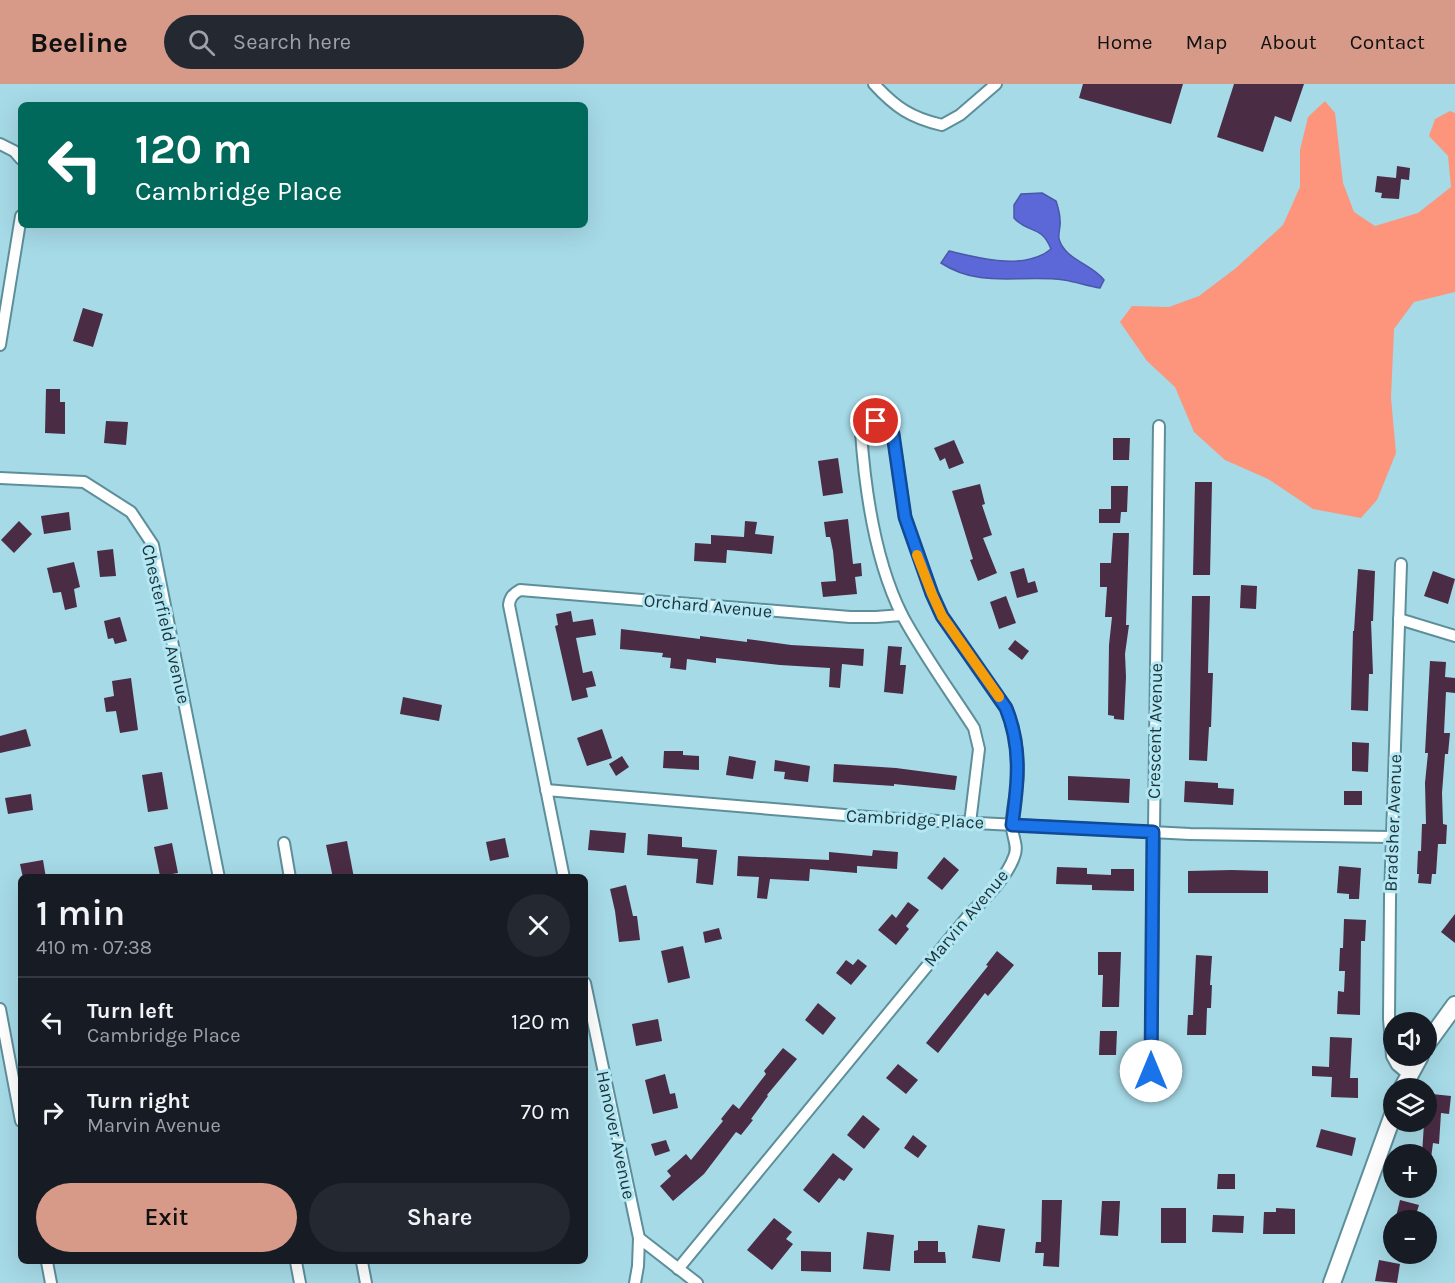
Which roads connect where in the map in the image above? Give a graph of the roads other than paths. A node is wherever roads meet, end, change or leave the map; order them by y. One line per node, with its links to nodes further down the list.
1 (874, 84): 2 (street)
2 (996, 84)
3 (0, 144): 4 (street)
4 (18, 156)
5 (19, 228): 6 (street)
6 (0, 345)
7 (1159, 426): 16 (street, Crescent Avenue)
8 (0, 478): 19 (street, Chesterfield Avenue)
9 (1401, 564): 11 (street, Bradsher Avenue)
10 (902, 615): 13 (street, Orchard Avenue); 14 (street, Marvin Avenue); 15 (street, Marvin Avenue)
11 (1399, 619): 12 (street); 17 (street, Bradsher Avenue)
12 (1455, 636)
13 (546, 790): 14 (street, Cambridge Place); 21 (street)
14 (970, 823): 15 (street, Cambridge Place)
15 (1012, 825): 16 (street, Cambridge Place); 34 (street, Marvin Avenue)
16 (1153, 832): 17 (street, Cambridge Place); 26 (street, Crescent Avenue)
17 (1392, 837): 27 (street, Bradsher Avenue)
18 (284, 843): 20 (street)
19 (218, 874)
20 (289, 874)
21 (563, 874)
22 (588, 997): 30 (street, Hanover Avenue)
23 (1455, 1005): 25 (main road)
24 (0, 1009): 28 (street)
25 (1437, 1030)
26 (1151, 1071)
27 (1404, 1078)
28 (18, 1105)
29 (1387, 1132): 40 (main road)
30 (639, 1238): 34 (street); 38 (street)
31 (47, 1264): 35 (street)
32 (296, 1264): 36 (street)
33 (362, 1264): 37 (street)
34 (678, 1269): 39 (street)
35 (51, 1283)
36 (300, 1283)
37 (366, 1283)
38 (636, 1283)
39 (697, 1283)
40 (1332, 1283)

